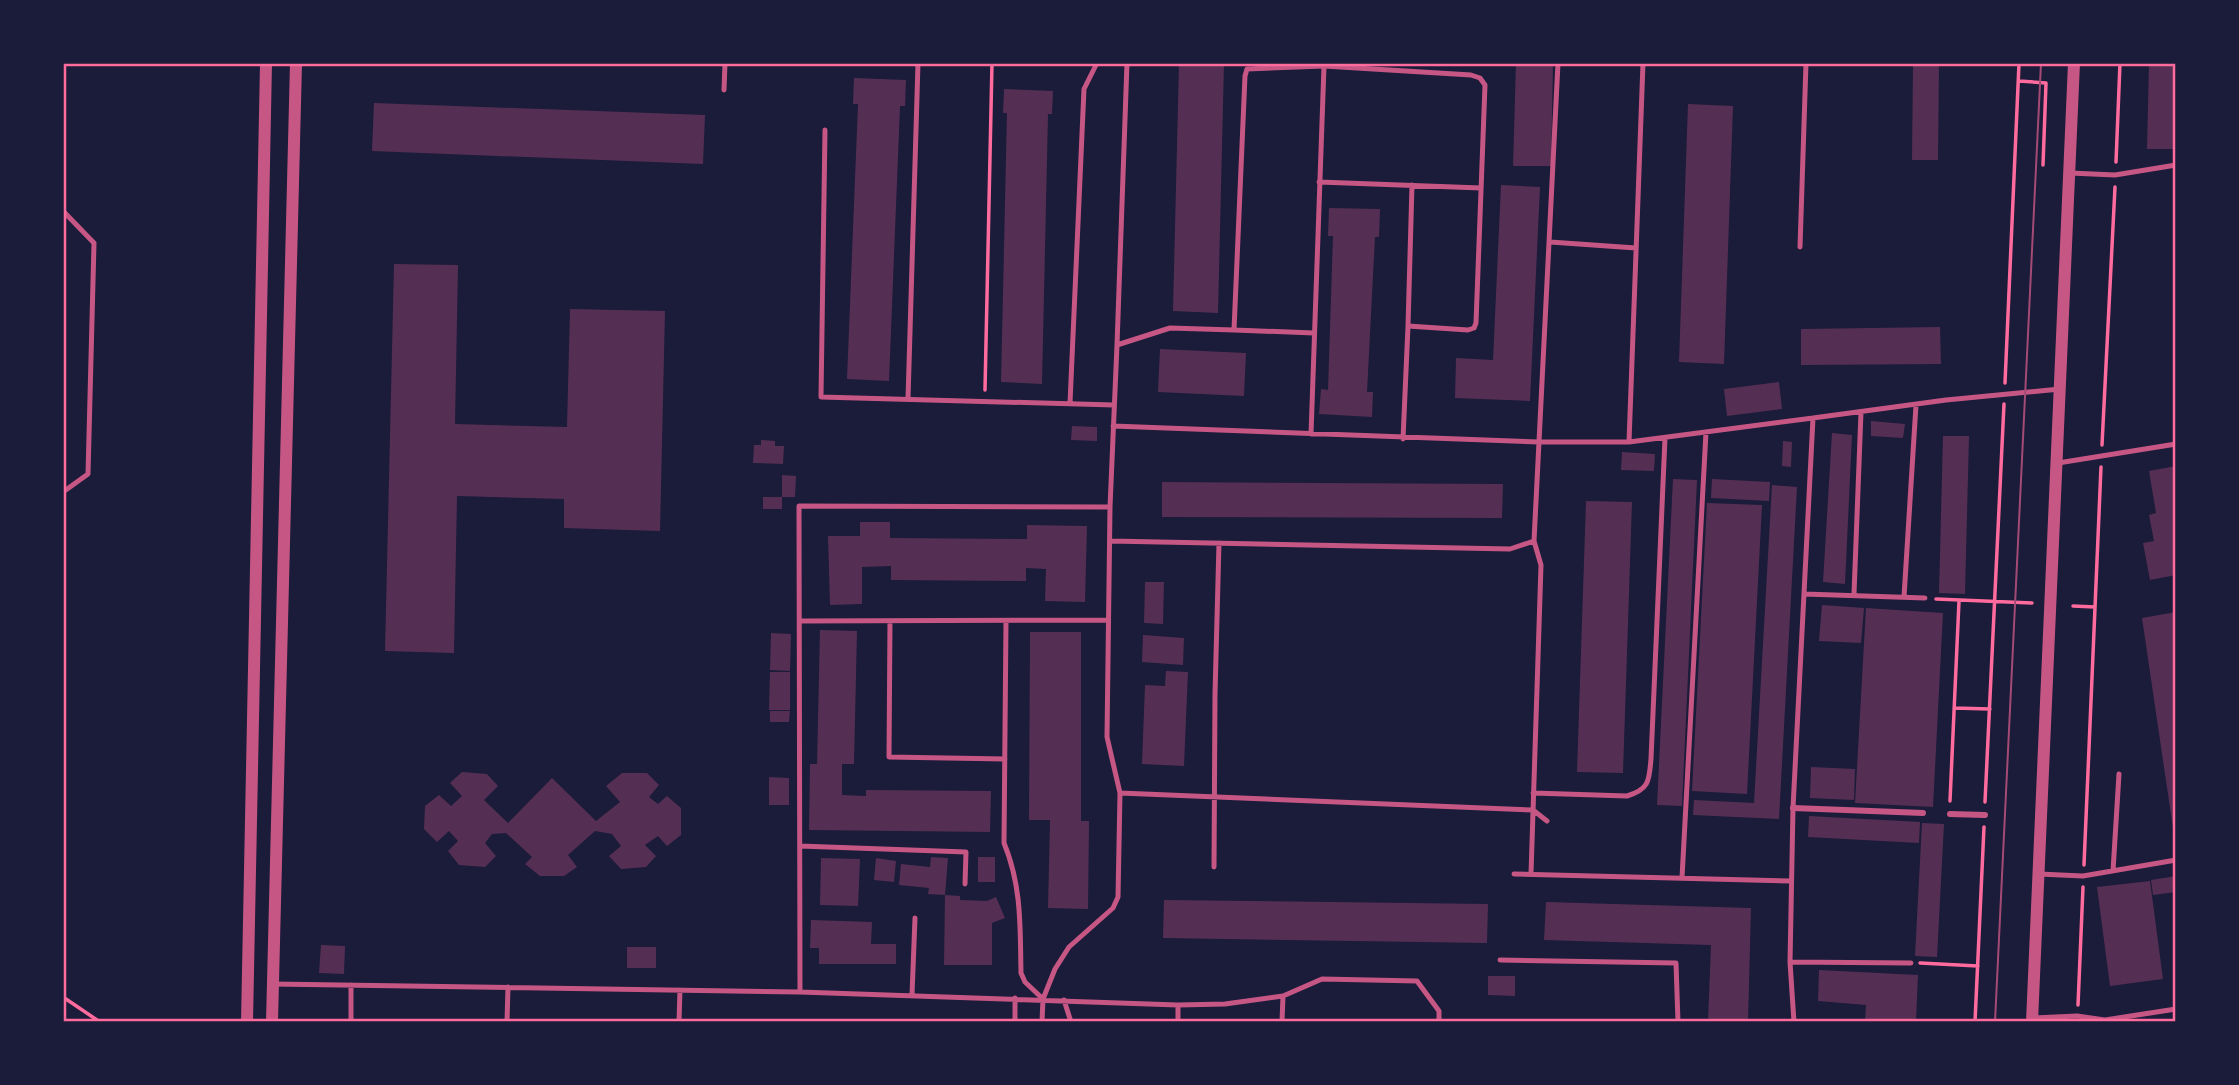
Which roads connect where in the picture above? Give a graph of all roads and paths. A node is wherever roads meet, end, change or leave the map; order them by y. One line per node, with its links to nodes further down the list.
1 (266, 63): 115 (street)
2 (296, 63): 99 (street)
3 (725, 63): 16 (lane)
4 (918, 63): 35 (lane)
5 (992, 63): 36 (path)
6 (1097, 63): 37 (lane)
7 (1127, 63): 32 (lane)
8 (1558, 63): 26 (lane)
9 (1643, 63): 28 (lane)
10 (1806, 63): 27 (lane)
11 (2019, 63): 15 (path)
12 (2074, 63): 20 (street)
13 (2120, 63): 21 (path)
14 (1324, 65): 22 (lane); 24 (lane); 30 (lane)
15 (2018, 81): 18 (path); 34 (path)
16 (724, 90)
17 (825, 130): 35 (lane)
18 (2043, 165)
19 (2176, 165): 21 (lane)
20 (2070, 173): 21 (lane); 33 (street)
21 (2115, 176): 50 (path)
22 (1319, 182): 23 (lane); 31 (lane)
23 (1412, 186): 24 (lane); 29 (lane)
24 (1481, 188): 29 (lane)
25 (63, 211): 52 (lane)
26 (1549, 242): 28 (lane); 47 (lane)
27 (1800, 247)
28 (1636, 248): 48 (lane)
29 (1408, 326): 46 (lane)
30 (1234, 330): 31 (lane); 32 (lane)
31 (1314, 333): 44 (lane)
32 (1117, 345): 38 (lane)
33 (2060, 389): 34 (lane); 51 (street)
34 (2004, 394): 39 (lane); 62 (path)
35 (908, 399): 36 (lane)
36 (985, 401): 37 (lane)
37 (1070, 404): 38 (lane)
38 (1114, 405): 42 (lane)
39 (1916, 405): 40 (lane); 59 (lane)
40 (1861, 412): 41 (lane); 58 (lane)
41 (1813, 418): 43 (lane); 57 (lane)
42 (1113, 426): 44 (lane); 53 (lane)
43 (1706, 432): 45 (lane); 91 (lane)
44 (1311, 434): 46 (lane)
45 (1665, 438): 48 (lane); 75 (lane)
46 (1403, 439): 47 (lane)
47 (1539, 442): 48 (lane); 55 (lane)
48 (1629, 442)
49 (2176, 444): 50 (lane)
50 (2101, 456): 51 (lane); 65 (path)
51 (2057, 463): 89 (street)
52 (63, 492)
53 (1110, 507): 54 (lane); 67 (lane)
54 (1110, 541): 56 (lane); 66 (lane)
55 (1534, 541): 56 (lane); 75 (lane)
56 (1219, 543): 76 (lane)
57 (1804, 594): 58 (lane); 77 (lane)
58 (1854, 594): 59 (lane)
59 (1905, 597): 60 (lane)
60 (1925, 598): 61 (path)
61 (1959, 601): 62 (path); 70 (path)
62 (1995, 601): 63 (path); 71 (path)
63 (2032, 603)
64 (2073, 606): 65 (path)
65 (2095, 607): 90 (path)
66 (1108, 620): 69 (lane); 74 (lane)
67 (799, 621): 68 (lane); 83 (lane)
68 (890, 621): 69 (lane); 72 (lane)
69 (1006, 621): 72 (lane)
70 (1954, 708): 71 (path); 80 (path)
71 (1990, 709): 81 (path)
72 (1005, 759): 108 (lane)
73 (2119, 774): 86 (lane)
74 (1120, 793): 76 (lane); 108 (lane)
75 (1534, 793): 78 (lane)
76 (1214, 797): 78 (lane); 85 (lane)
77 (1793, 808): 79 (street); 92 (lane)
78 (1533, 810): 82 (lane); 88 (lane)
79 (1923, 813)
80 (1950, 814): 81 (street)
81 (1985, 815): 98 (path)
82 (1547, 821)
83 (800, 846): 93 (lane); 103 (lane)
84 (2176, 860): 86 (lane)
85 (1214, 867)
86 (2113, 871): 90 (lane)
87 (1514, 874): 88 (lane)
88 (1531, 874): 91 (lane)
89 (2039, 874): 90 (lane); 113 (street)
90 (2083, 876): 112 (path)
91 (1682, 878): 92 (lane)
92 (1791, 881): 96 (lane)
93 (965, 884)
94 (915, 918): 104 (lane)
95 (1500, 960): 126 (lane)
96 (1790, 962): 97 (lane); 127 (lane)
97 (1911, 963): 98 (path)
98 (1978, 966): 128 (path)
99 (272, 984): 100 (lane); 116 (street)
100 (351, 985): 101 (lane); 117 (lane)
101 (508, 987): 102 (lane); 118 (lane)
102 (680, 990): 103 (lane); 119 (lane)
103 (800, 992): 104 (lane)
104 (912, 995): 107 (lane)
105 (1283, 996): 110 (lane); 124 (lane); 125 (lane)
106 (63, 997): 114 (path)
107 (1015, 998): 108 (lane); 120 (lane)
108 (1043, 999): 109 (lane); 121 (lane)
109 (1064, 1000): 110 (lane); 122 (lane)
110 (1178, 1004): 123 (lane)
111 (2176, 1009): 112 (lane)
112 (2077, 1016): 113 (lane)
113 (2032, 1020)
114 (100, 1022)
115 (247, 1022)
116 (272, 1022)
117 (351, 1022)
118 (507, 1022)
119 (680, 1022)
120 (1015, 1022)
121 (1042, 1022)
122 (1071, 1022)
123 (1178, 1022)
124 (1282, 1022)
125 (1439, 1022)
126 (1678, 1022)
127 (1794, 1022)
128 (1975, 1022)

